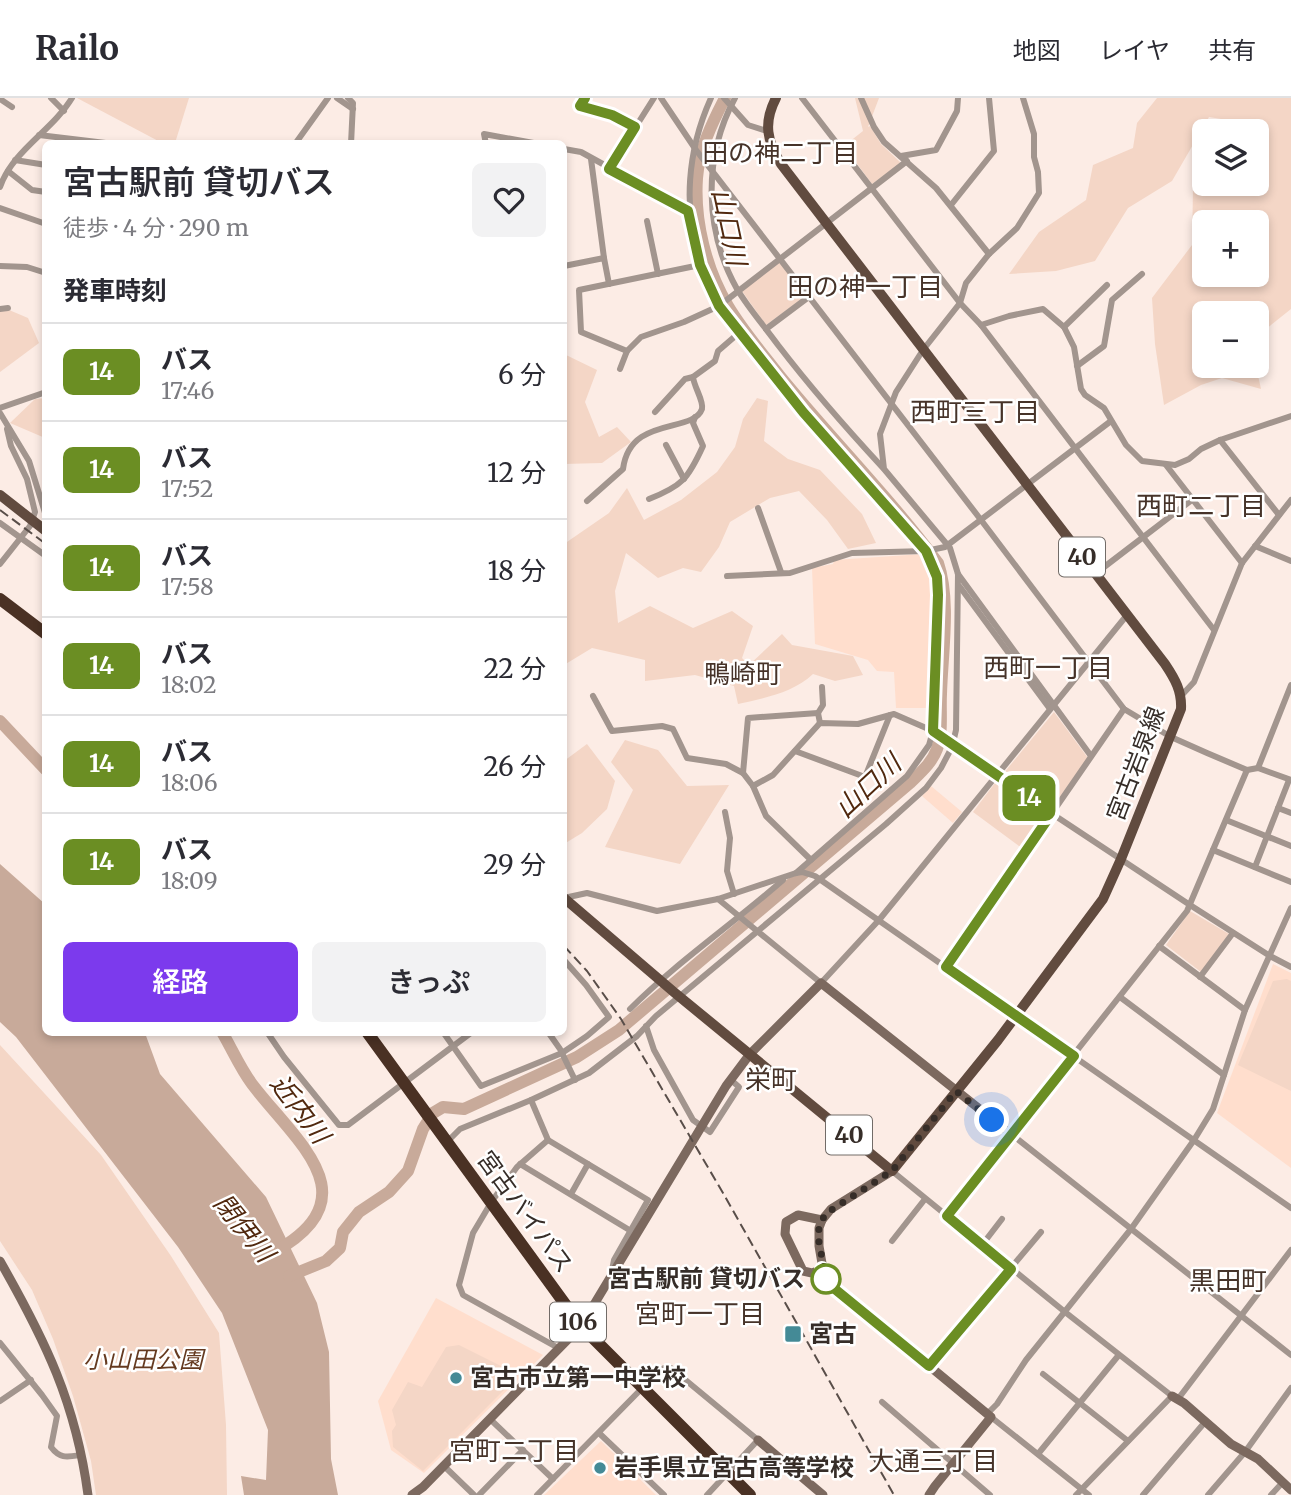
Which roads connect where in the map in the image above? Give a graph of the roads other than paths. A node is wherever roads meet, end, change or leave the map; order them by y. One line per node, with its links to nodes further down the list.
1 (51, 98): 22 (street)
2 (72, 98): 22 (street)
3 (328, 98): 27 (street)
4 (337, 98): 21 (street)
5 (348, 98): 21 (street)
6 (585, 98): 23 (street)
7 (654, 98): 23 (street)
8 (661, 98): 31 (street)
9 (711, 98): 31 (street)
10 (724, 98): 19 (street)
11 (735, 98): 19 (street)
12 (776, 98): 24 (main road)
13 (802, 98): 41 (street)
14 (861, 98): 34 (street)
15 (958, 98): 34 (street)
16 (989, 98): 43 (street)
17 (1023, 98): 49 (street)
18 (0, 99): 20 (street)
19 (731, 105): 24 (street); 38 (street)
20 (12, 107)
21 (353, 109): 28 (street)
22 (64, 111): 25 (street)
23 (635, 127): 37 (street)
24 (767, 131): 48 (main road, 宮古岩泉線 / 40)
25 (39, 135): 26 (street); 35 (street)
26 (81, 140)
27 (298, 140)
28 (351, 140)
29 (485, 140): 30 (street)
30 (519, 140)
31 (695, 148): 38 (street); 45 (street)
32 (567, 150): 33 (street)
33 (591, 159): 37 (street); 50 (street)
34 (904, 159): 41 (street); 43 (street)
35 (15, 160): 36 (street); 39 (street)
36 (42, 164)
37 (609, 169): 45 (street)
38 (712, 169): 51 (street); 60 (street)
39 (8, 171): 40 (street); 42 (street)
40 (0, 187)
41 (872, 188): 48 (street); 62 (street)
42 (42, 191)
43 (951, 205): 49 (street)
44 (0, 208): 47 (street)
45 (688, 211): 53 (street)
46 (648, 220): 56 (street)
47 (42, 223)
48 (826, 224): 51 (street); 68 (main road, 宮古岩泉線 / 40)
49 (989, 254): 62 (street)
50 (604, 258): 52 (street); 58 (street)
51 (781, 258): 60 (street); 61 (street)
52 (567, 265)
53 (700, 265): 56 (street); 63 (street)
54 (0, 266): 55 (street)
55 (42, 272)
56 (658, 274): 58 (street)
57 (1142, 274): 70 (street)
58 (609, 284): 69 (street)
59 (1107, 285): 65 (street)
60 (737, 292): 63 (street); 66 (street)
61 (810, 296): 66 (street); 74 (street)
62 (960, 303): 64 (street); 68 (street)
63 (721, 305): 67 (street); 69 (street)
64 (981, 325): 65 (street); 83 (street)
65 (1064, 327): 70 (street)
66 (766, 329): 85 (street)
67 (740, 332): 72 (street); 103 (street)
68 (923, 350): 74 (street); 87 (main road, 宮古岩泉線 / 40)
69 (627, 351): 71 (street)
70 (1077, 366): 79 (street)
71 (620, 369)
72 (693, 377): 76 (street); 78 (street)
73 (42, 392): 75 (street)
74 (892, 403): 85 (street); 96 (street)
75 (0, 411): 80 (street)
76 (655, 412)
77 (1291, 416): 81 (street)
78 (695, 417): 86 (street); 92 (street)
79 (1111, 421): 83 (street); 84 (street)
80 (7, 429): 95 (street); 99 (street)
81 (1220, 440): 84 (street); 94 (street)
82 (666, 445): 86 (street)
83 (1076, 448): 87 (street); 100 (street)
84 (1166, 465): 90 (street)
85 (884, 470): 101 (street)
86 (684, 479): 89 (street)
87 (1027, 485): 96 (street); 110 (main road, 宮古岩泉線 / 40)
88 (0, 495): 98 (main road)
89 (649, 499)
90 (1193, 499): 100 (street); 106 (street)
91 (1291, 499): 94 (street)
92 (587, 501)
93 (758, 509): 108 (street)
94 (1279, 515): 102 (street)
95 (42, 520)
96 (981, 520): 101 (street); 117 (street)
97 (0, 523): 99 (street)
98 (42, 524)
99 (20, 537): 104 (street); 107 (street)
100 (1143, 537): 110 (street); 115 (street)
101 (946, 546): 103 (street); 109 (street)
102 (1255, 546): 105 (street); 106 (street)
103 (926, 551): 108 (street); 127 (street)
104 (42, 553)
105 (1291, 561)
106 (1242, 563): 115 (street)
107 (0, 564)
108 (781, 572): 111 (street)
109 (958, 574): 112 (street); 122 (street)
110 (1095, 574): 114 (main road, 宮古岩泉線 / 40)
111 (727, 576)
112 (959, 585): 122 (street); 129 (street)
113 (0, 599): 116 (highway)
114 (1127, 615): 117 (street); 121 (main road, 宮古岩泉線 / 40)
115 (1214, 630): 121 (street)
116 (42, 631)
117 (1089, 661): 122 (street); 123 (street)
118 (1291, 685): 132 (street)
119 (822, 687): 124 (street)
120 (593, 696): 134 (street)
121 (1181, 696): 128 (main road, 宮古岩泉線 / 40)
122 (1052, 707): 131 (street); 135 (street)
123 (1124, 709): 128 (street); 131 (street)
124 (818, 713): 126 (street); 134 (street)
125 (890, 715): 126 (street); 127 (street); 130 (street)
126 (820, 723): 130 (street)
127 (933, 731): 129 (street); 147 (street)
128 (1171, 737): 133 (street); 146 (main road, 宮古岩泉線 / 40)
129 (951, 746): 135 (street); 151 (street)
130 (795, 751): 137 (street)
131 (1091, 756): 140 (street)
132 (1258, 768): 133 (street); 136 (street)
133 (1247, 770): 142 (street)
134 (743, 773): 137 (street)
135 (995, 776): 140 (street); 160 (street)
136 (1290, 780): 138 (street)
137 (753, 786): 147 (street)
138 (1278, 808): 141 (street); 143 (street)
139 (725, 811): 153 (street)
140 (1052, 813): 146 (street); 166 (street)
141 (1291, 813)
142 (1226, 820): 143 (street); 145 (street)
143 (1267, 836): 144 (street); 148 (street)
144 (1291, 846)
145 (1213, 850): 148 (street); 157 (street)
146 (1121, 859): 157 (street); 175 (main road, 宮古岩泉線 / 40)
147 (811, 860): 149 (street)
148 (1255, 867): 152 (street)
149 (799, 872): 150 (street); 151 (street)
150 (787, 876): 153 (street); 159 (street)
151 (817, 877): 160 (street); 161 (street)
152 (1291, 882)
153 (734, 894): 155 (street)
154 (567, 897): 155 (street)
155 (718, 899): 159 (street)
156 (567, 901): 169 (main road, 40)
157 (1190, 905): 162 (street); 163 (street)
158 (1291, 908): 164 (street)
159 (742, 918): 161 (street); 169 (street)
160 (879, 920): 166 (street); 170 (street)
161 (756, 930): 170 (street); 171 (street)
162 (1233, 933): 164 (street); 168 (street)
163 (1159, 946): 168 (street); 172 (street)
164 (1270, 956): 167 (street); 174 (street)
165 (567, 966): 184 (street)
166 (946, 967): 175 (street)
167 (1291, 967)
168 (1200, 977): 174 (street)
169 (661, 982): 171 (main road, 40); 173 (street)
170 (821, 983): 183 (street); 190 (street)
171 (677, 995): 176 (street); 183 (main road, 40)
172 (1120, 997): 185 (street); 186 (street)
173 (631, 1009)
174 (1245, 1010): 186 (street)
175 (1016, 1015): 185 (street); 190 (main road, 宮古岩泉線 / 40)
176 (646, 1026): 187 (street); 188 (street)
177 (270, 1036): 189 (street)
178 (371, 1036): 189 (highway, 宮古バイパス / 106)
179 (446, 1036): 182 (street)
180 (467, 1036): 182 (street)
181 (551, 1036): 184 (street)
182 (453, 1047): 184 (street); 189 (street)
183 (750, 1054): 188 (street); 198 (main road, 40)
184 (564, 1056): 187 (street)
185 (1074, 1056): 192 (street); 194 (street)
186 (1224, 1075): 194 (street)
187 (575, 1080): 191 (street)
188 (731, 1080): 215 (street)
189 (404, 1082): 195 (highway, 宮古バイパス / 106)
190 (956, 1091): 192 (street); 198 (main road, 40)
191 (531, 1100): 193 (street); 195 (street)
192 (1011, 1134): 203 (street); 206 (street)
193 (548, 1140): 196 (street); 197 (street)
194 (1194, 1140): 202 (street); 206 (street)
195 (447, 1142): 201 (highway, 宮古バイパス / 106)
196 (520, 1164): 199 (street); 201 (street)
197 (588, 1164): 199 (street); 207 (street)
198 (892, 1171): 200 (street); 205 (street)
199 (571, 1194): 207 (street)
200 (925, 1199): 203 (street); 209 (street)
201 (492, 1201): 218 (highway, 宮古バイパス / 106); 220 (street)
202 (1291, 1208)
203 (947, 1216): 210 (street)
204 (1002, 1219): 210 (street)
205 (822, 1220): 213 (street); 213 (street)
206 (1131, 1228): 216 (street); 217 (street)
207 (631, 1231): 215 (street)
208 (1041, 1232): 214 (street)
209 (892, 1241)
210 (982, 1245): 214 (street)
211 (1291, 1250): 217 (street)
212 (0, 1261): 241 (street)
213 (822, 1269): 223 (street)
214 (1011, 1269): 216 (street); 223 (street)
215 (610, 1281): 218 (street)
216 (1065, 1312): 222 (street); 232 (street)
217 (1240, 1316): 221 (street); 228 (street)
218 (581, 1326): 220 (street); 226 (highway, 宮古バイパス / 106)
219 (0, 1343): 225 (street)
220 (560, 1349): 233 (street)
221 (1291, 1355)
222 (1118, 1356): 228 (street); 231 (street)
223 (929, 1366): 232 (street)
224 (1043, 1374): 231 (street)
225 (30, 1380): 229 (street); 241 (street)
226 (642, 1388): 235 (street); 236 (street); 244 (highway, 宮古バイパス / 106)
227 (1291, 1388): 239 (street)
228 (1175, 1398): 234 (street); 237 (street)
229 (0, 1401)
230 (882, 1402): 242 (street)
231 (1081, 1404): 237 (street); 240 (street)
232 (989, 1415): 240 (street); 242 (street)
233 (491, 1420): 238 (street); 243 (street)
234 (1205, 1422): 239 (street); 261 (street)
235 (599, 1433): 245 (street); 253 (street)
236 (758, 1440): 244 (street); 256 (street)
237 (1129, 1441): 247 (street)
238 (523, 1450): 245 (street); 251 (street)
239 (1245, 1452): 246 (street); 262 (street)
240 (1038, 1454): 247 (street)
241 (81, 1455): 249 (street)
242 (953, 1462): 257 (street); 258 (street)
243 (444, 1466): 250 (street); 251 (street)
244 (727, 1472): 254 (street); 255 (highway, 宮古バイパス / 106)
245 (553, 1479): 252 (street)
246 (1283, 1482): 248 (street); 263 (street)
247 (1081, 1489): 259 (street); 260 (street)
248 (1291, 1490)
249 (88, 1495)
250 (412, 1495)
251 (477, 1495)
252 (537, 1495)
253 (664, 1495)
254 (707, 1495)
255 (750, 1495)
256 (823, 1495)
257 (929, 1495)
258 (990, 1495)
259 (1076, 1495)
260 (1089, 1495)
261 (1143, 1495)
262 (1208, 1495)
263 (1271, 1495)

